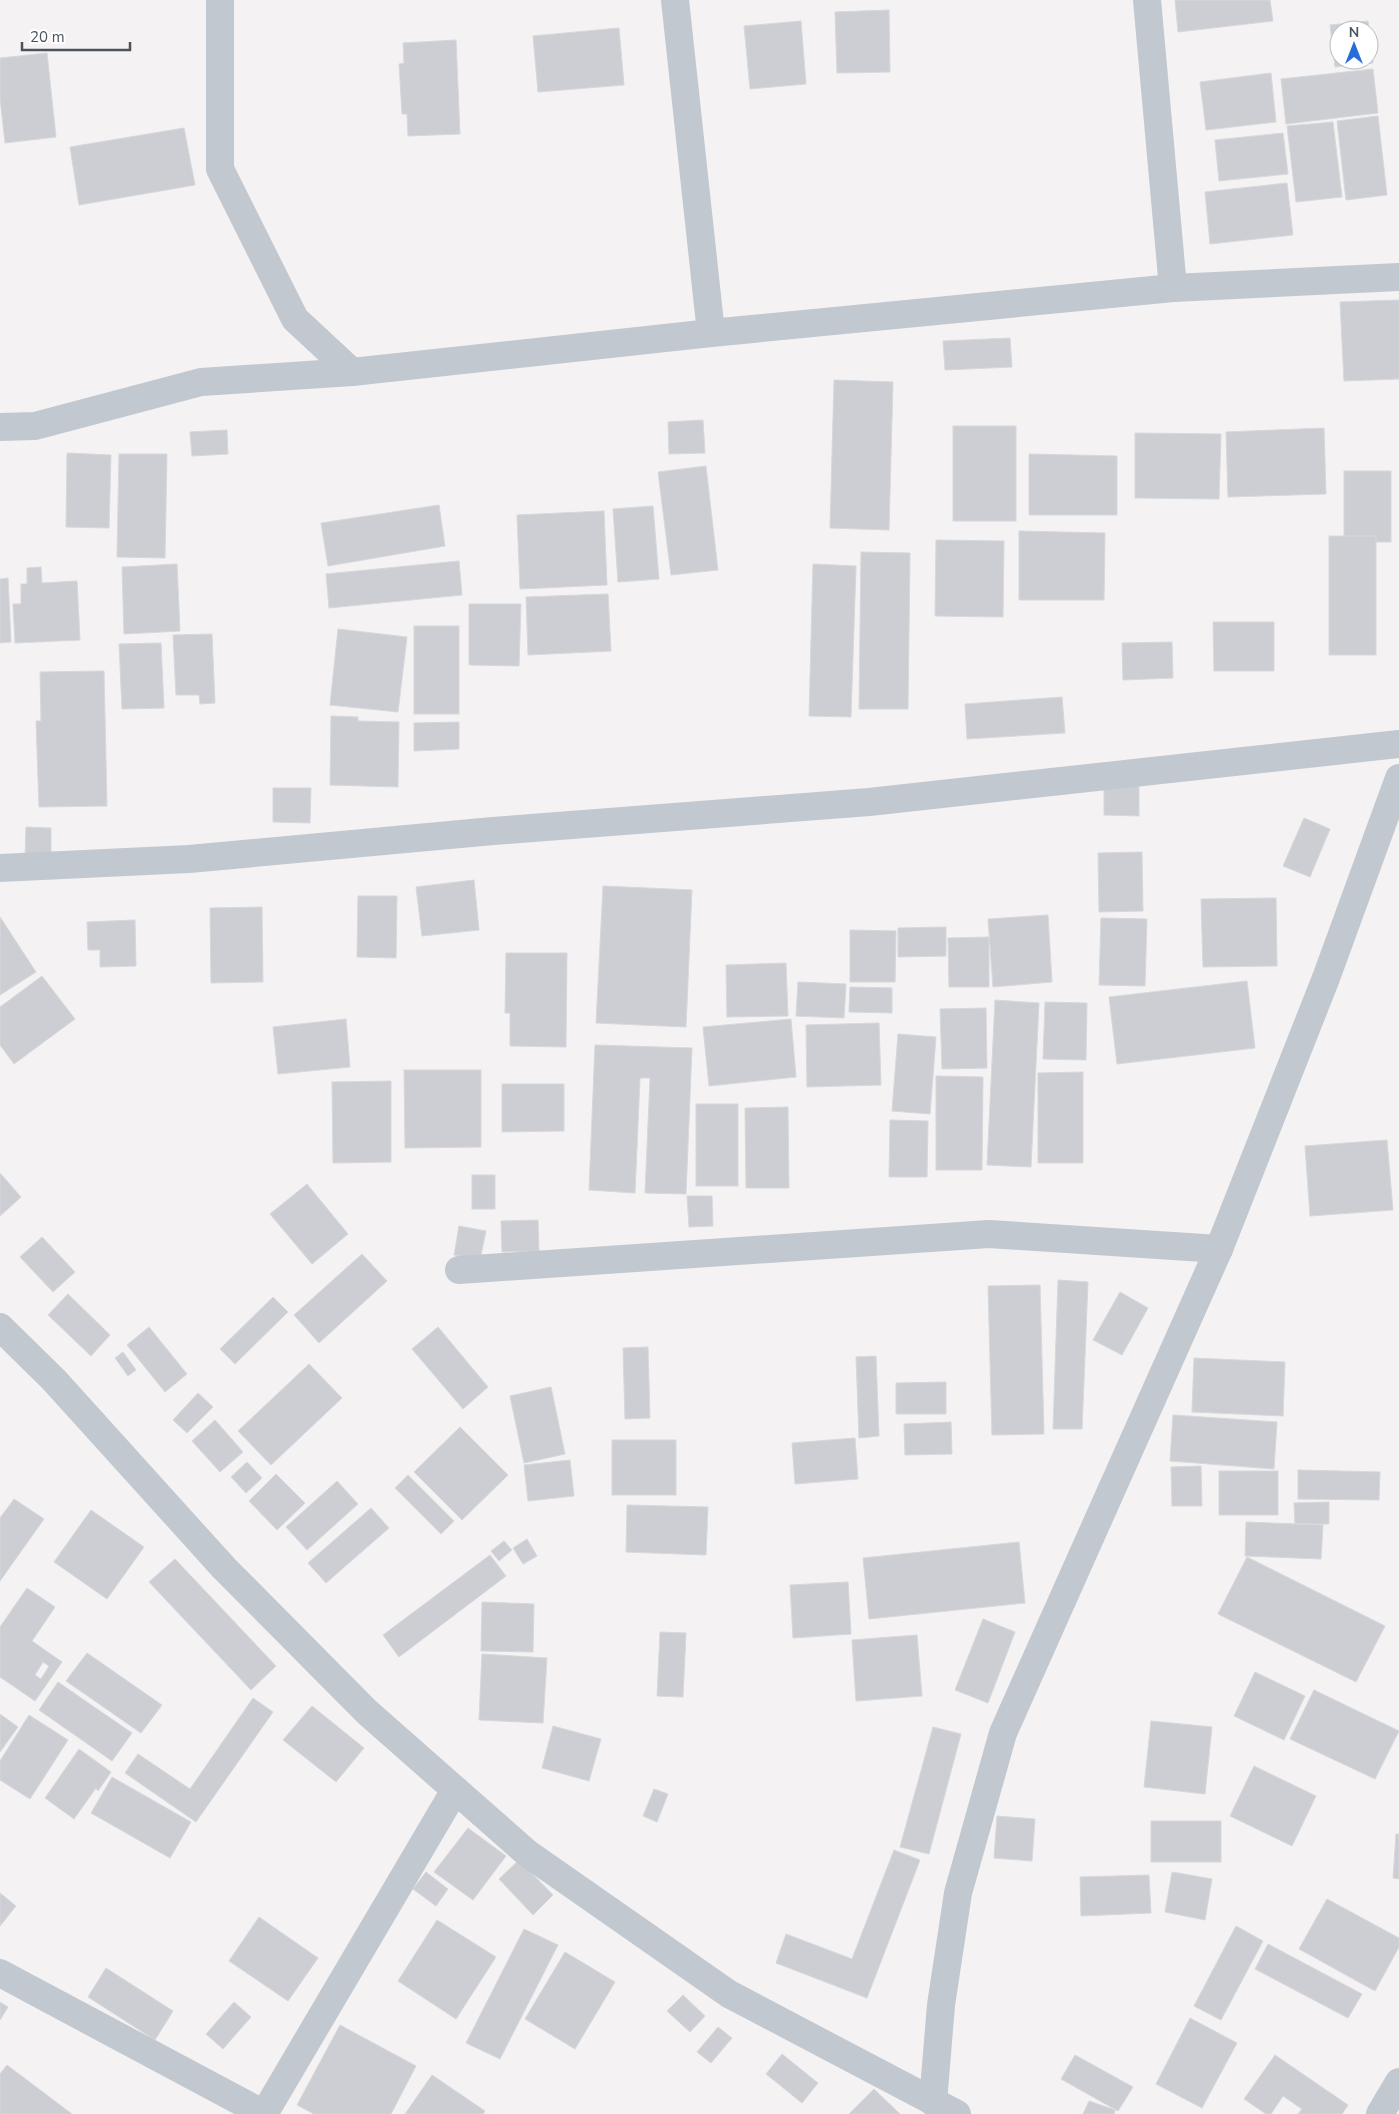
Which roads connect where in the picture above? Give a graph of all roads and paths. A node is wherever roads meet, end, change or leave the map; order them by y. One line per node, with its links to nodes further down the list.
1 (220, 0): 7 (street)
2 (675, 0): 6 (street)
3 (1147, 0): 5 (street)
4 (1399, 277): 5 (street)
5 (1173, 288): 6 (street)
6 (711, 332): 7 (street)
7 (352, 372): 8 (street)
8 (0, 427)
9 (1399, 744): 11 (street)
10 (1399, 778): 12 (street)
11 (0, 868)
12 (1219, 1249): 13 (street); 18 (street)
13 (459, 1270)
14 (0, 1327): 15 (street)
15 (455, 1790): 16 (street); 18 (street)
16 (0, 1973)
17 (1399, 2082): 19 (street)
18 (945, 2108)
19 (1380, 2114)

